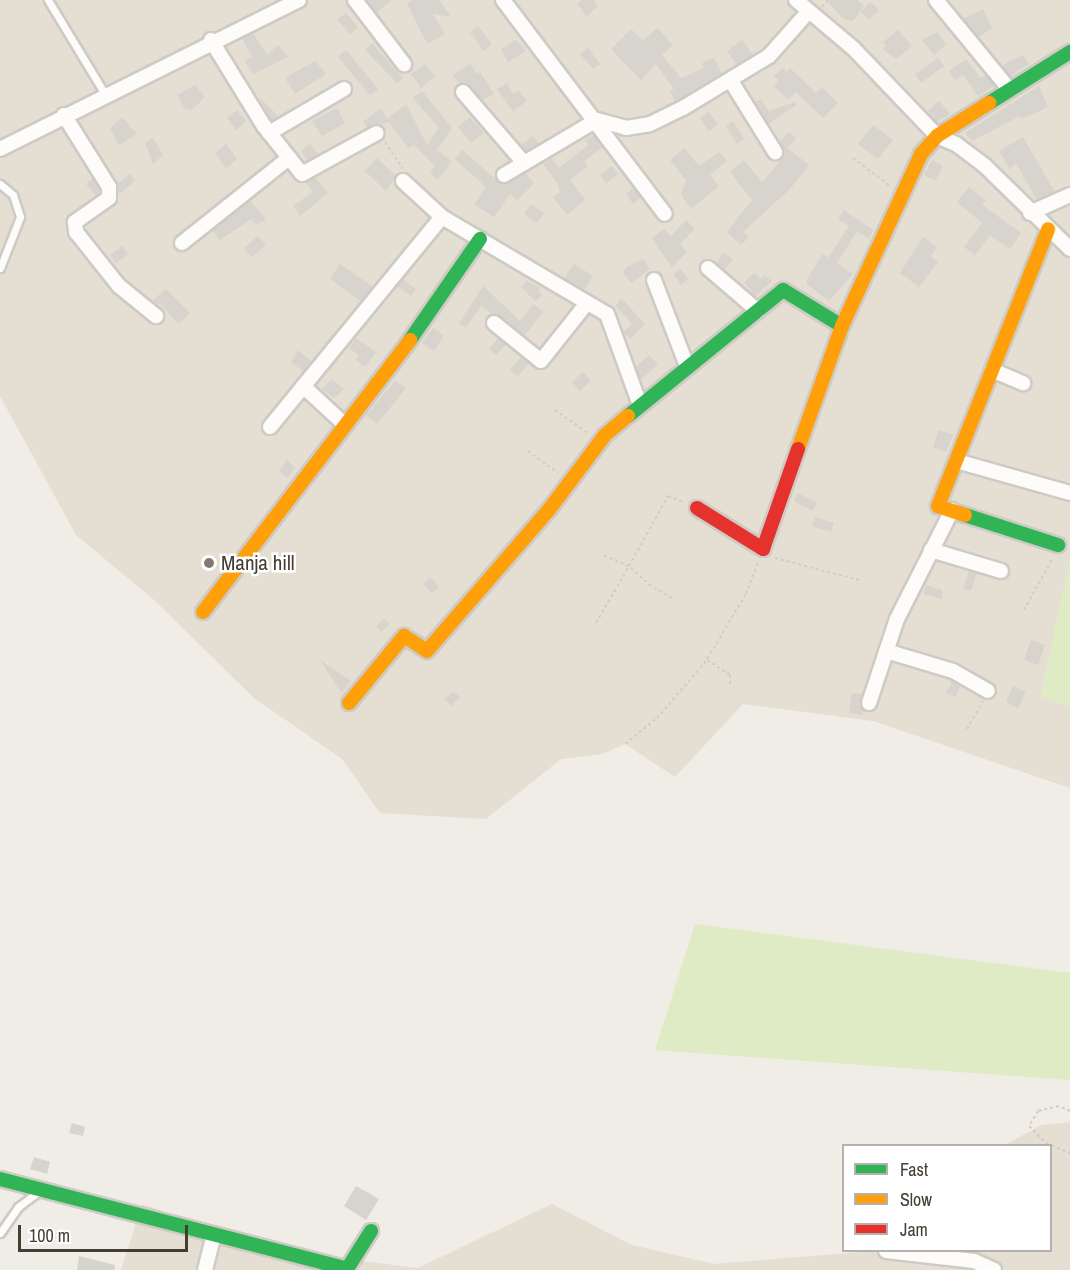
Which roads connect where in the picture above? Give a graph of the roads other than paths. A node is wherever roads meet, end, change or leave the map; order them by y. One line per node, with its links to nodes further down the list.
1 (48, 0): 15 (lane)
2 (298, 0): 8 (street)
3 (355, 0): 10 (street)
4 (503, 0): 17 (street)
5 (796, 0): 7 (street)
6 (936, 0): 13 (street)
7 (809, 11): 11 (street); 20 (street)
8 (211, 40): 15 (street); 18 (street)
9 (1070, 52): 13 (street)
10 (404, 64)
11 (731, 81): 17 (street); 22 (street)
12 (344, 89): 18 (street)
13 (1009, 89): 20 (street)
14 (463, 92): 24 (street)
15 (105, 94): 16 (street)
16 (64, 115): 21 (street); 41 (street)
17 (597, 120): 24 (street); 30 (street)
18 (269, 132): 23 (street)
19 (376, 133): 23 (street)
20 (936, 136): 29 (street); 43 (street)
21 (0, 149)
22 (775, 152)
23 (289, 158): 34 (street)
24 (524, 163): 25 (street)
25 (504, 175)
26 (403, 181): 31 (street)
27 (0, 184): 36 (lane)
28 (1070, 195): 29 (street)
29 (1030, 213): 32 (street)
30 (664, 214)
31 (442, 217): 33 (street); 47 (street)
32 (1048, 229): 35 (street); 45 (street)
33 (480, 239): 39 (street); 49 (street)
34 (182, 243)
35 (1070, 249)
36 (0, 268)
37 (708, 268): 40 (street)
38 (654, 280): 44 (street)
39 (587, 303): 42 (street); 48 (street)
40 (758, 311): 43 (street); 44 (street)
41 (156, 316)
42 (494, 323)
43 (842, 326): 53 (street)
44 (687, 366): 48 (street)
45 (992, 370): 46 (street); 51 (street)
46 (1023, 383)
47 (303, 386): 49 (street); 50 (street)
48 (640, 405): 61 (street)
49 (343, 423): 58 (street)
50 (270, 428)
51 (956, 461): 52 (street); 54 (street)
52 (1070, 493)
53 (697, 508)
54 (952, 510): 55 (street); 56 (street)
55 (1058, 545)
56 (931, 550): 57 (street); 59 (street)
57 (1000, 571)
58 (203, 612)
59 (886, 651): 60 (street); 62 (street)
60 (988, 691)
61 (349, 703)
62 (869, 703)
63 (0, 1179): 64 (street)
64 (43, 1191): 66 (lane); 67 (street)
65 (371, 1231): 67 (street)
66 (0, 1233)
67 (214, 1235): 69 (street)
68 (895, 1252): 70 (street)
69 (205, 1270)
70 (994, 1270)

